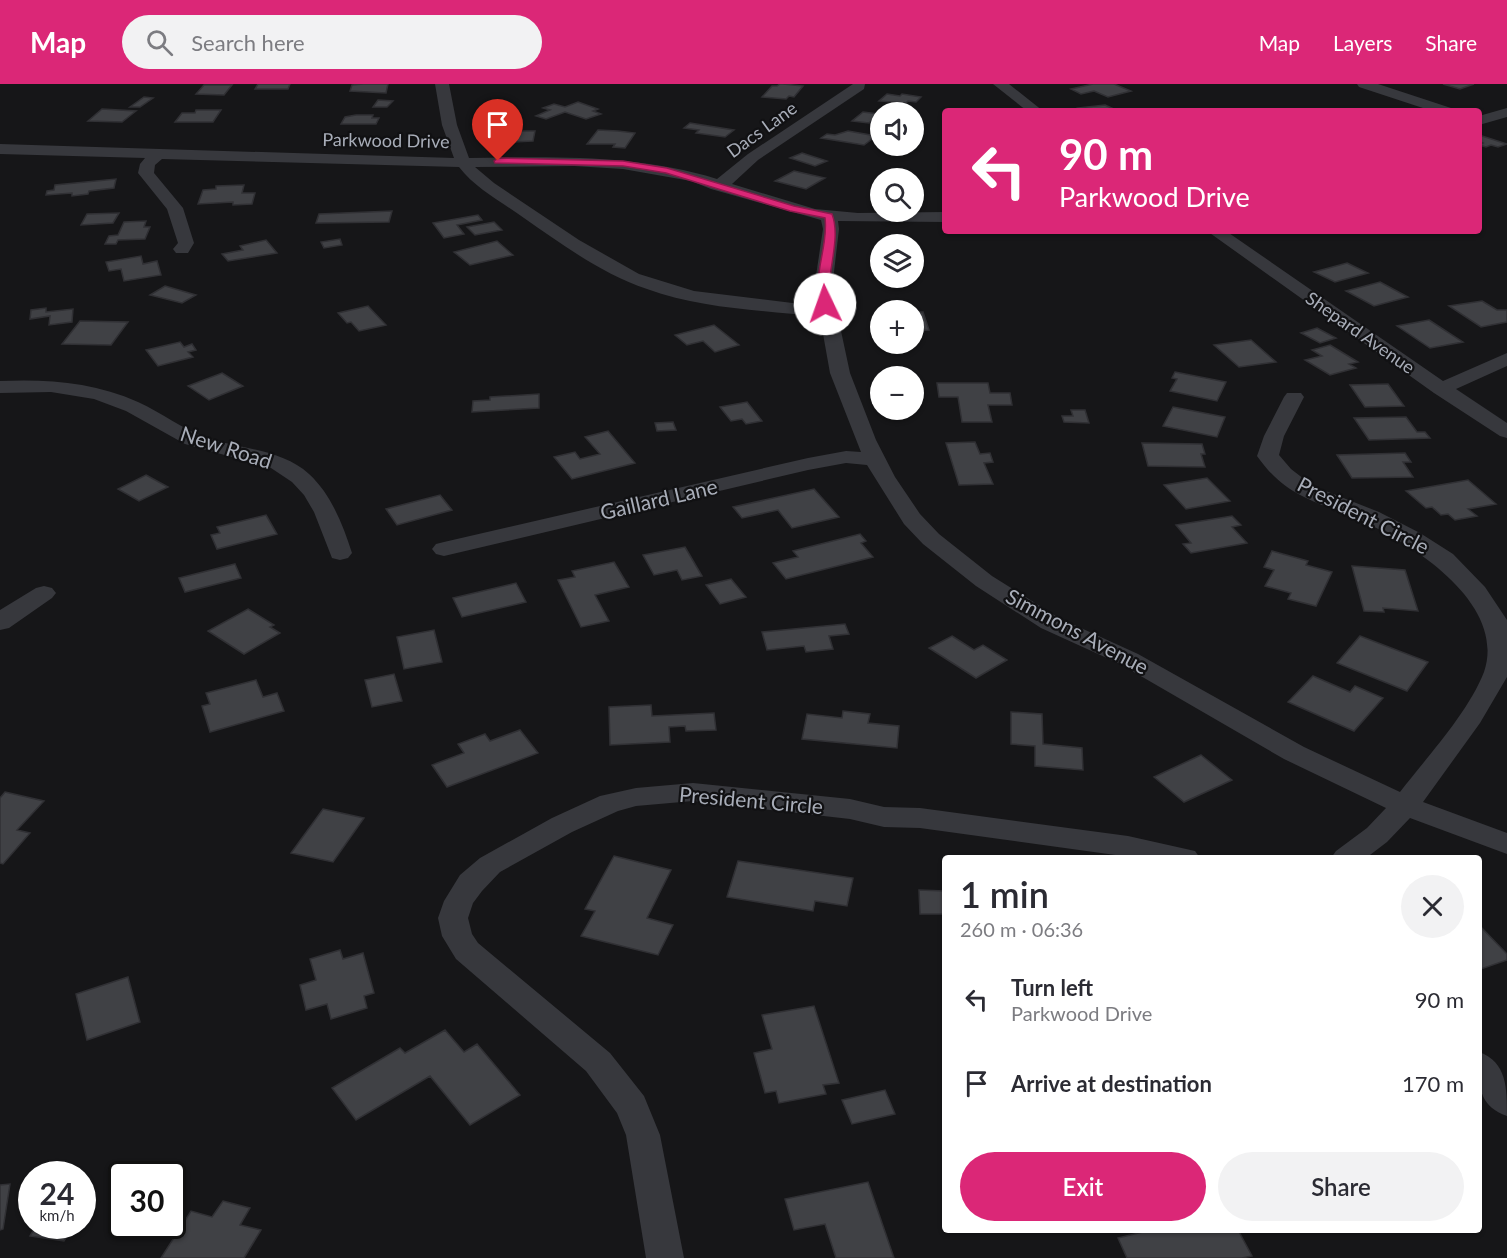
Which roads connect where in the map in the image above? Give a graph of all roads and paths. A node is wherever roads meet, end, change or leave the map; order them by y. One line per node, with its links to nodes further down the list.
1 (442, 84): 11 (street)
2 (1000, 84): 5 (street)
3 (1364, 84): 6 (street)
4 (859, 86): 12 (street, Dacs Lane)
5 (1032, 108)
6 (1437, 108)
7 (1507, 112): 8 (street)
8 (1482, 120)
9 (0, 149): 10 (street, Parkwood Drive)
10 (156, 156): 11 (street, Parkwood Drive); 16 (street)
11 (463, 162): 12 (street, Parkwood Drive); 17 (street)
12 (717, 186): 13 (street, Parkwood Drive)
13 (829, 216): 14 (street, Parkwood Drive); 17 (street, Simmons Avenue)
14 (942, 217)
15 (1219, 234): 20 (street, Shepard Avenue)
16 (182, 249)
17 (828, 313): 23 (street, Simmons Avenue)
18 (1507, 360): 20 (street)
19 (0, 387): 25 (street, New Road)
20 (1441, 389): 22 (street, Shepard Avenue)
21 (1294, 397): 27 (street, President Circle)
22 (1507, 432)
23 (874, 459): 24 (street, Gaillard Lane); 29 (street, Simmons Avenue)
24 (444, 549)
25 (340, 553)
26 (44, 593): 28 (street)
27 (1499, 616): 29 (street, President Circle)
28 (0, 623)
29 (1405, 806): 30 (street, Simmons Avenue); 32 (street, President Circle)
30 (1507, 844)
31 (1171, 855): 35 (street, President Circle)
32 (1350, 855)
33 (1482, 1069): 34 (street)
34 (1507, 1102)
35 (665, 1258)

